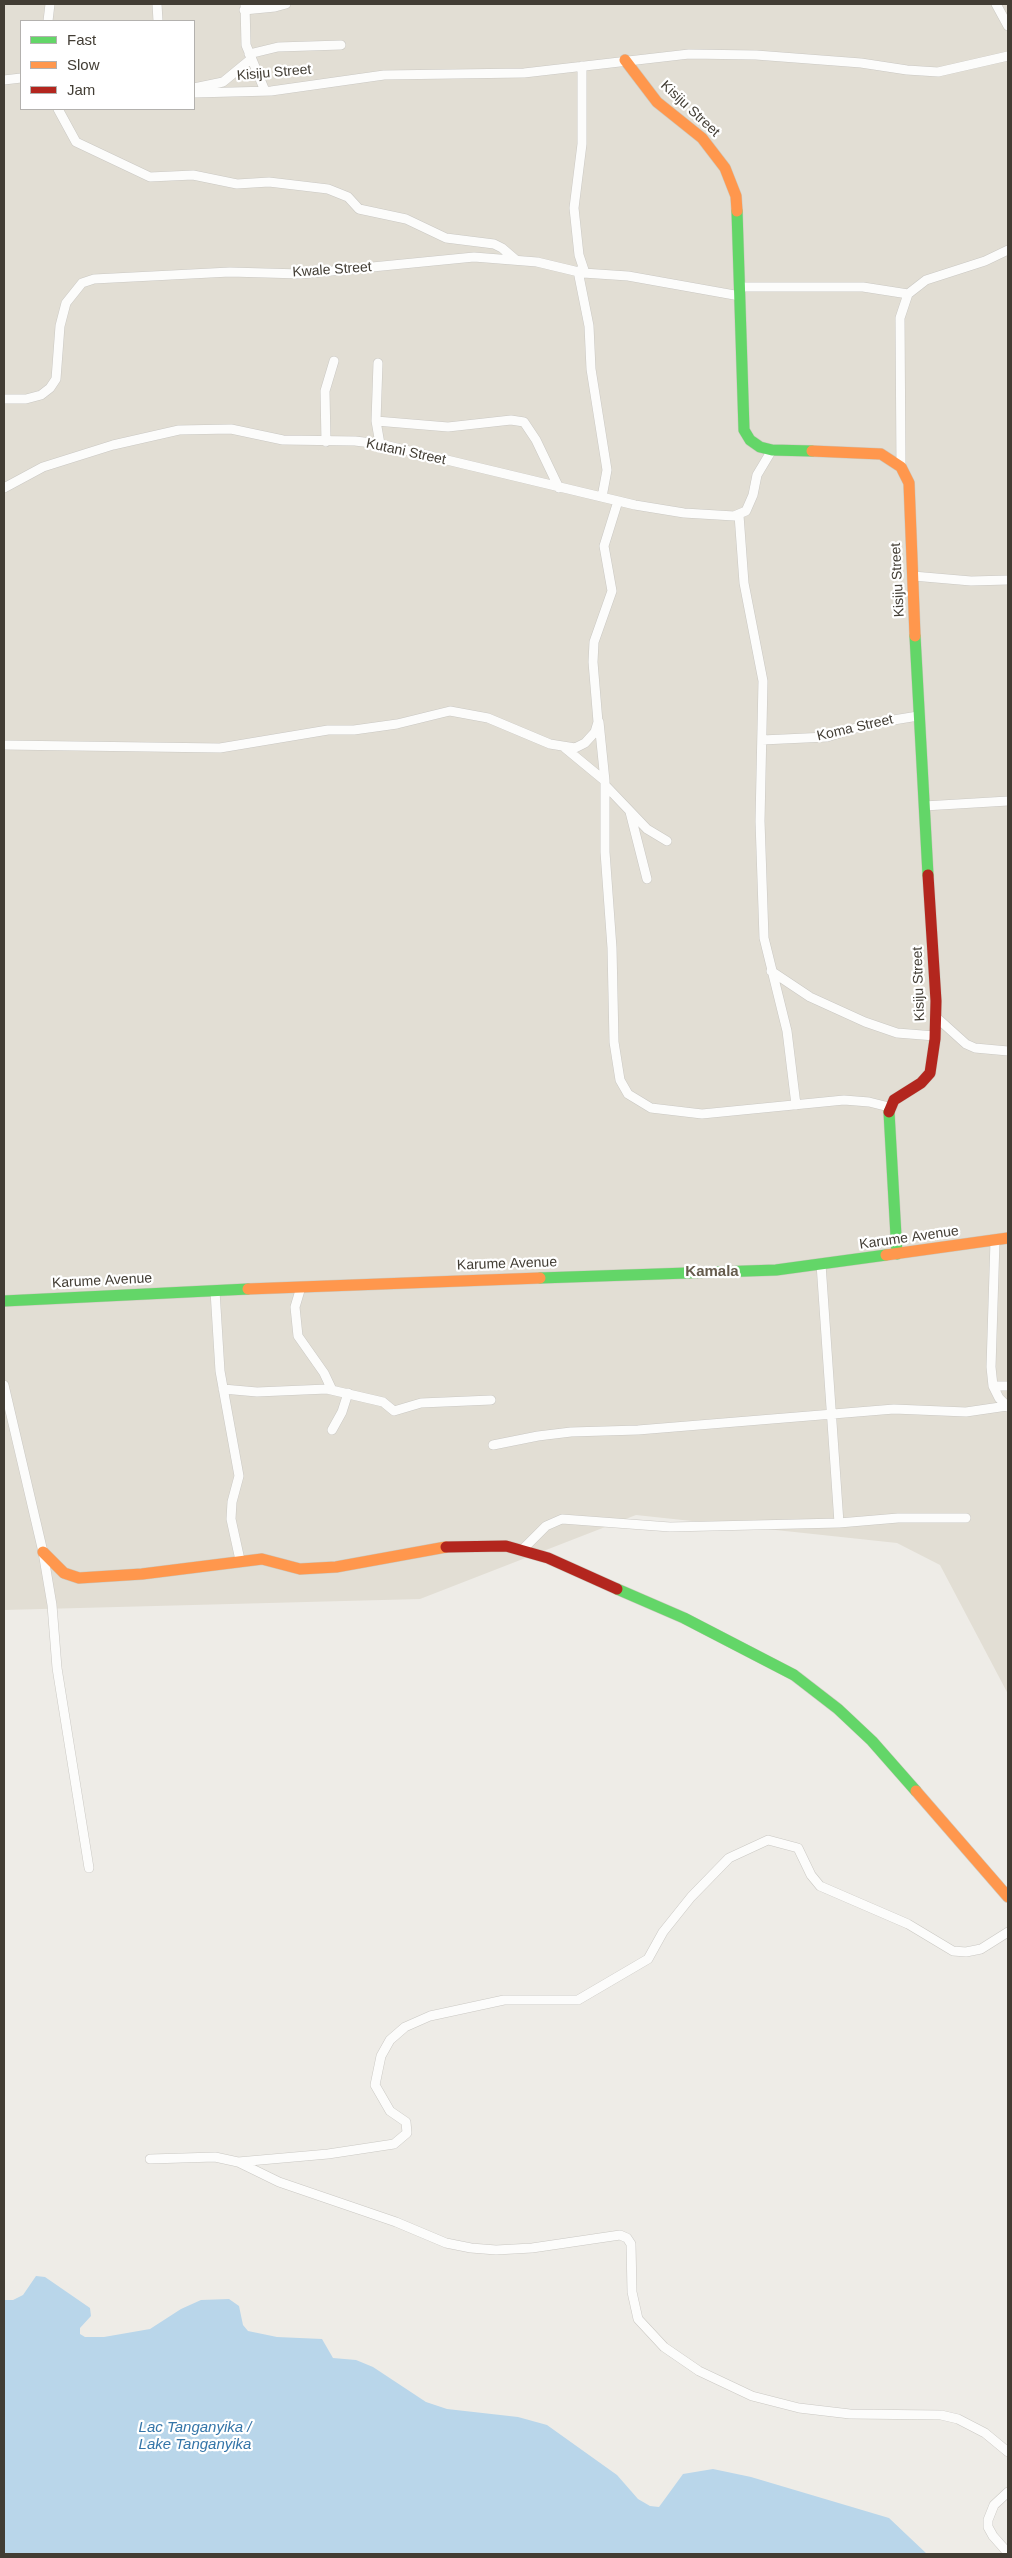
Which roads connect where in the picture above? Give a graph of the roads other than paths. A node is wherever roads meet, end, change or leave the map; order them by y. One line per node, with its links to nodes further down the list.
1 (50, 4): 6 (street)
2 (157, 4): 7 (street)
3 (286, 4): 5 (street)
4 (996, 4): 8 (street)
5 (244, 7): 10 (street)
6 (48, 20)
7 (158, 20)
8 (1008, 26)
9 (341, 45): 10 (street)
10 (250, 56): 16 (street); 17 (street)
11 (1008, 56): 12 (street, Kisiju Street)
12 (625, 60): 13 (street, Kisiju Street); 23 (street, Kisiju Street)
13 (582, 66): 17 (street, Kisiju Street); 22 (street)
14 (20, 78): 15 (street)
15 (4, 80)
16 (195, 88)
17 (264, 91): 18 (street, Kisiju Street)
18 (195, 92)
19 (59, 110): 21 (street)
20 (1008, 250): 24 (street)
21 (516, 260): 22 (street, Kwale Street); 27 (street, Kwale Street)
22 (581, 272): 23 (street, Kwale Street); 35 (street)
23 (740, 292): 24 (street, Kwale Street); 31 (street, Kisiju Street)
24 (908, 294): 32 (street)
25 (334, 361): 29 (street)
26 (378, 363): 28 (street)
27 (4, 399)
28 (376, 422): 30 (street); 34 (street)
29 (326, 442): 30 (street, Kutani Street); 33 (street, Kutani Street)
30 (380, 444): 34 (street, Kutani Street)
31 (772, 450): 32 (street, Kisiju Street); 37 (street)
32 (901, 467): 38 (street, Kisiju Street)
33 (4, 488)
34 (559, 488): 35 (street, Kutani Street)
35 (602, 497): 36 (street, Kutani Street)
36 (618, 501): 37 (street, Kutani Street); 40 (street)
37 (739, 514): 42 (street)
38 (913, 576): 39 (street); 41 (street, Kisiju Street)
39 (1008, 580)
40 (598, 716): 44 (street); 45 (street)
41 (918, 716): 42 (street, Koma Street); 47 (street, Kisiju Street)
42 (762, 740): 51 (street)
43 (4, 745): 44 (street)
44 (564, 747): 45 (street)
45 (605, 783): 48 (street); 55 (street)
46 (1008, 801): 47 (street)
47 (924, 806): 52 (street, Kisiju Street)
48 (630, 812): 49 (street); 50 (street)
49 (667, 841)
50 (647, 879)
51 (771, 971): 53 (street); 55 (street)
52 (936, 1017): 53 (street, Kisiju Street); 54 (street)
53 (936, 1036): 56 (street, Kisiju Street)
54 (1008, 1051)
55 (796, 1105): 56 (street)
56 (890, 1107): 59 (street)
57 (1008, 1238): 58 (street, Karume Avenue)
58 (995, 1242): 59 (street, Karume Avenue); 65 (street)
59 (897, 1254): 60 (street, Karume Avenue)
60 (822, 1264): 61 (street, Karume Avenue); 72 (street)
61 (301, 1287): 62 (street, Karume Avenue); 68 (street)
62 (216, 1291): 63 (street, Karume Avenue); 67 (street)
63 (4, 1301)
64 (4, 1385): 78 (street)
65 (993, 1386): 66 (street); 71 (street)
66 (1008, 1386)
67 (223, 1389): 68 (street); 79 (street)
68 (332, 1390): 69 (street)
69 (348, 1393): 70 (street); 73 (street)
70 (491, 1400)
71 (1008, 1406): 72 (street)
72 (832, 1416): 74 (street); 76 (street)
73 (332, 1430)
74 (493, 1445)
75 (966, 1518): 76 (street)
76 (839, 1523): 77 (street)
77 (522, 1550): 79 (street); 81 (street)
78 (43, 1552): 79 (street); 80 (street)
79 (240, 1560)
80 (89, 1868)
81 (1008, 1897)
82 (1008, 1932): 84 (street)
83 (150, 2159): 84 (street)
84 (238, 2162): 85 (street)
85 (1008, 2452)
86 (1008, 2492): 87 (street)
87 (1008, 2553)

